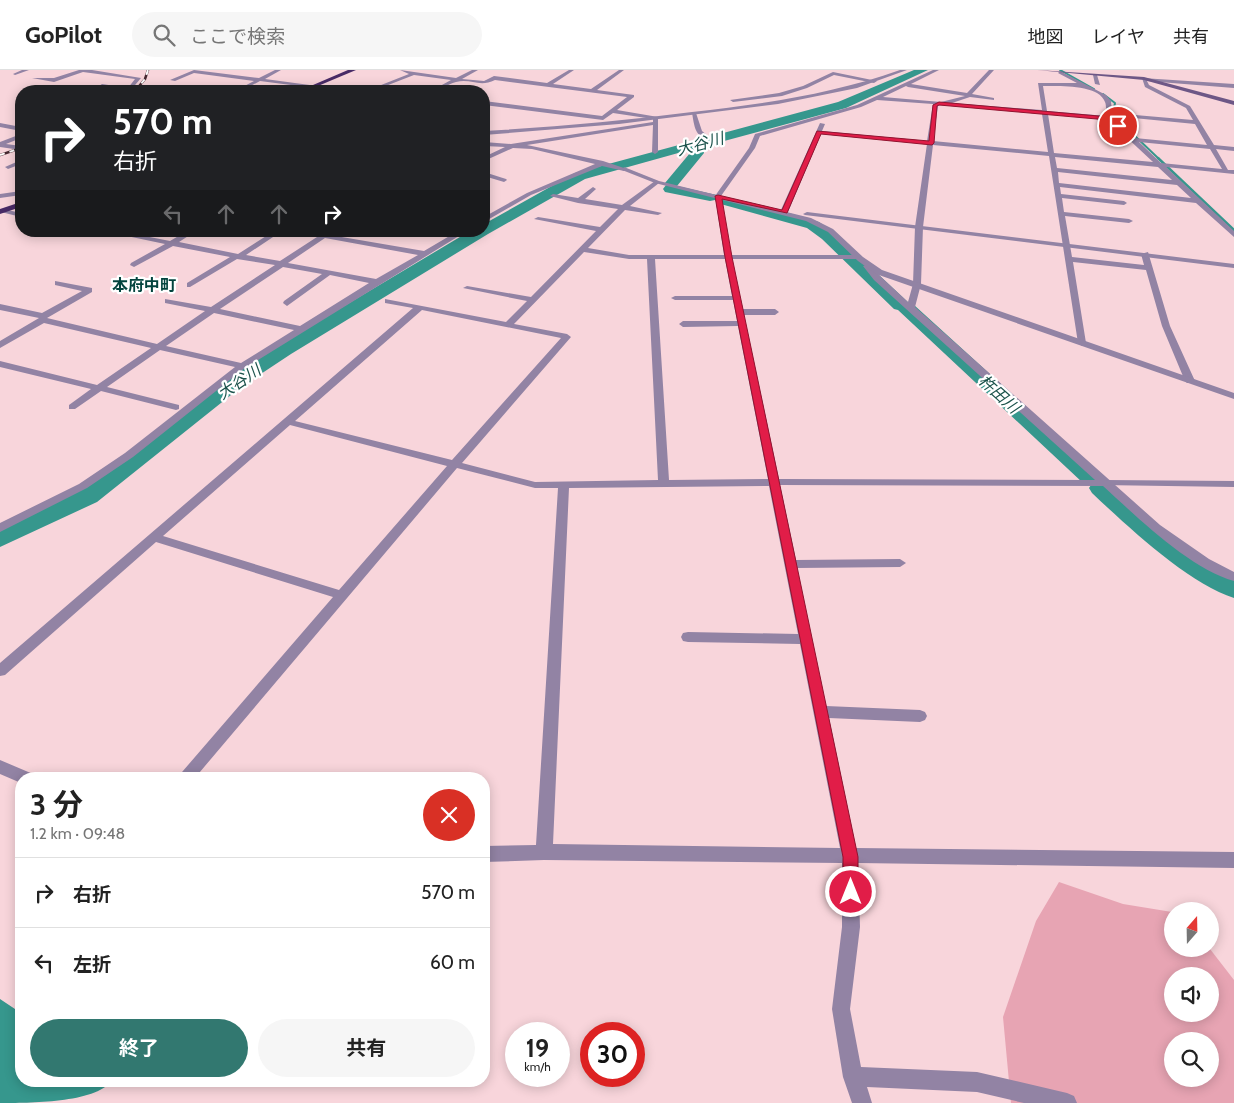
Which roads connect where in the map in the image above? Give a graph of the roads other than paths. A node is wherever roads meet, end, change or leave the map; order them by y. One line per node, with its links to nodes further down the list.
1 (82, 70): 23 (street); 31 (street)
2 (279, 70): 25 (street)
3 (353, 70): 34 (highway)
4 (402, 70): 18 (street)
5 (476, 70): 26 (street)
6 (572, 70): 37 (street)
7 (616, 70): 8 (street)
8 (621, 70): 40 (street)
9 (905, 70): 27 (street)
10 (937, 70): 29 (street)
11 (992, 70): 43 (street)
12 (1039, 70): 16 (main road)
13 (196, 71): 24 (street); 25 (street)
14 (51, 72): 21 (street)
15 (836, 72): 27 (street); 41 (street)
16 (1064, 72): 20 (main road); 38 (street)
17 (26, 73): 19 (street); 21 (street)
18 (415, 73): 26 (street); 35 (street)
19 (15, 74)
20 (1095, 75): 22 (main road); 30 (street)
21 (35, 78): 23 (street)
22 (1144, 79): 39 (street); 49 (main road); 58 (street)
23 (54, 80): 28 (street)
24 (173, 80)
25 (259, 80): 32 (street); 33 (street)
26 (456, 80): 36 (street); 37 (street)
27 (874, 81): 44 (street)
28 (44, 84)
29 (906, 84): 43 (street); 45 (street)
30 (1098, 84)
31 (133, 85)
32 (249, 85)
33 (305, 85)
34 (316, 85)
35 (385, 85)
36 (446, 85)
37 (548, 85): 40 (street)
38 (1085, 85): 53 (street); 56 (street)
39 (1234, 86)
40 (592, 91): 52 (street)
41 (792, 91): 42 (street); 44 (street)
42 (780, 95): 47 (street); 48 (street)
43 (970, 95): 46 (street); 51 (street)
44 (814, 97): 48 (street)
45 (876, 98): 51 (street); 55 (street)
46 (992, 99)
47 (732, 100)
48 (795, 100): 54 (street)
49 (1234, 103)
50 (491, 104): 52 (street)
51 (939, 104): 53 (street); 66 (street)
52 (612, 111): 57 (street)
53 (1046, 113): 56 (street); 74 (street)
54 (694, 114): 57 (street); 63 (street)
55 (826, 115): 61 (street); 92 (street)
56 (1109, 116): 58 (street); 65 (street)
57 (656, 121): 62 (street); 69 (street); 73 (street)
58 (1198, 122): 71 (street)
59 (0, 125): 60 (street)
60 (15, 128)
61 (819, 132): 66 (street); 100 (street)
62 (490, 133)
63 (706, 137)
64 (15, 138): 67 (street)
65 (1133, 140): 71 (street); 78 (street)
66 (932, 143): 74 (street); 107 (street)
67 (0, 144): 70 (street)
68 (490, 144): 69 (street)
69 (514, 144): 75 (street); 77 (street)
70 (15, 147)
71 (1212, 147): 72 (street); 81 (street)
72 (1234, 149)
73 (655, 152)
74 (1051, 154): 78 (street); 80 (street)
75 (490, 156)
76 (15, 164): 79 (street)
77 (606, 164): 85 (street); 104 (street)
78 (1164, 165): 81 (street); 86 (street)
79 (8, 167)
80 (1054, 170): 86 (street); 87 (street)
81 (1226, 172): 82 (street)
82 (1234, 172)
83 (490, 176): 84 (street)
84 (504, 180)
85 (658, 182): 92 (street); 98 (street)
86 (1179, 183): 94 (street)
87 (1056, 185): 93 (street); 94 (street)
88 (592, 189): 95 (street)
89 (15, 194): 90 (street)
90 (0, 196)
91 (553, 196): 95 (street)
92 (718, 196): 100 (street); 123 (street)
93 (1058, 196): 96 (street); 103 (street)
94 (1197, 200): 109 (street)
95 (578, 201): 98 (street)
96 (1124, 204)
97 (15, 207): 99 (highway)
98 (622, 208): 102 (street); 108 (street)
99 (2, 212): 101 (street)
100 (784, 212): 107 (street); 124 (street)
101 (15, 214)
102 (658, 214)
103 (1062, 214): 106 (street); 117 (street)
104 (490, 217)
105 (538, 219): 108 (street)
106 (1129, 221)
107 (919, 227): 117 (street); 134 (street)
108 (602, 230): 118 (street)
109 (1234, 235)
110 (133, 237): 116 (street)
111 (183, 237): 116 (street)
112 (269, 237): 121 (street)
113 (323, 237): 127 (street)
114 (330, 237): 119 (street)
115 (454, 237): 119 (street)
116 (171, 244): 121 (street); 126 (street)
117 (1067, 244): 120 (street); 125 (street)
118 (583, 249): 122 (street); 139 (street)
119 (425, 254): 132 (street)
120 (1145, 254): 129 (street); 130 (street)
121 (237, 256): 127 (street); 135 (street)
122 (651, 257): 123 (street); 167 (street)
123 (728, 257): 124 (street); 138 (street)
124 (851, 257): 128 (street)
125 (1069, 259): 130 (street); 154 (street)
126 (134, 265)
127 (282, 265): 131 (street); 146 (street)
128 (867, 266): 134 (street); 145 (street)
129 (1234, 266)
130 (1149, 268): 159 (street)
131 (328, 273): 132 (street); 142 (street)
132 (377, 282): 153 (street)
133 (58, 283): 149 (street)
134 (917, 284): 145 (street); 154 (street)
135 (190, 285)
136 (467, 288): 139 (street)
137 (675, 298): 138 (street)
138 (737, 298): 147 (street)
139 (533, 300): 151 (street)
140 (168, 301): 146 (street)
141 (388, 301): 144 (street)
142 (287, 303)
143 (0, 307): 149 (street)
144 (420, 307): 151 (street); 164 (street)
145 (911, 307): 168 (street)
146 (213, 310): 153 (street); 156 (street)
147 (740, 312): 148 (street); 150 (street)
148 (775, 312)
149 (43, 318): 155 (street); 156 (street)
150 (742, 323): 152 (street); 166 (street)
151 (509, 324): 165 (street)
152 (683, 324)
153 (303, 329): 158 (street)
154 (1082, 342): 159 (street)
155 (0, 345)
156 (159, 346): 158 (street); 160 (street)
157 (0, 364): 160 (street)
158 (242, 366): 171 (street)
159 (1190, 381): 161 (street)
160 (98, 388): 162 (street); 163 (street)
161 (1234, 396)
162 (72, 407)
163 (176, 407)
164 (288, 422): 165 (street); 172 (street)
165 (453, 466): 169 (street); 176 (street)
166 (775, 482): 167 (street); 168 (street); 174 (street)
167 (664, 483): 169 (street)
168 (1105, 483): 170 (street); 175 (street)
169 (564, 484): 185 (street)
170 (1234, 484)
171 (0, 528)
172 (155, 538): 176 (street); 179 (street)
173 (900, 563): 174 (street)
174 (791, 564): 178 (street)
175 (1234, 577)
176 (342, 595): 183 (street)
177 (688, 637): 178 (street)
178 (806, 639): 180 (street)
179 (0, 670)
180 (821, 712): 181 (street); 187 (street)
181 (920, 716)
182 (0, 767): 184 (street)
183 (190, 772)
184 (15, 773)
185 (544, 852): 186 (street); 187 (street)
186 (490, 854)
187 (850, 857): 188 (street); 189 (street)
188 (1234, 860)
189 (853, 1077): 190 (street); 191 (street)
190 (862, 1103)
191 (1067, 1103)

